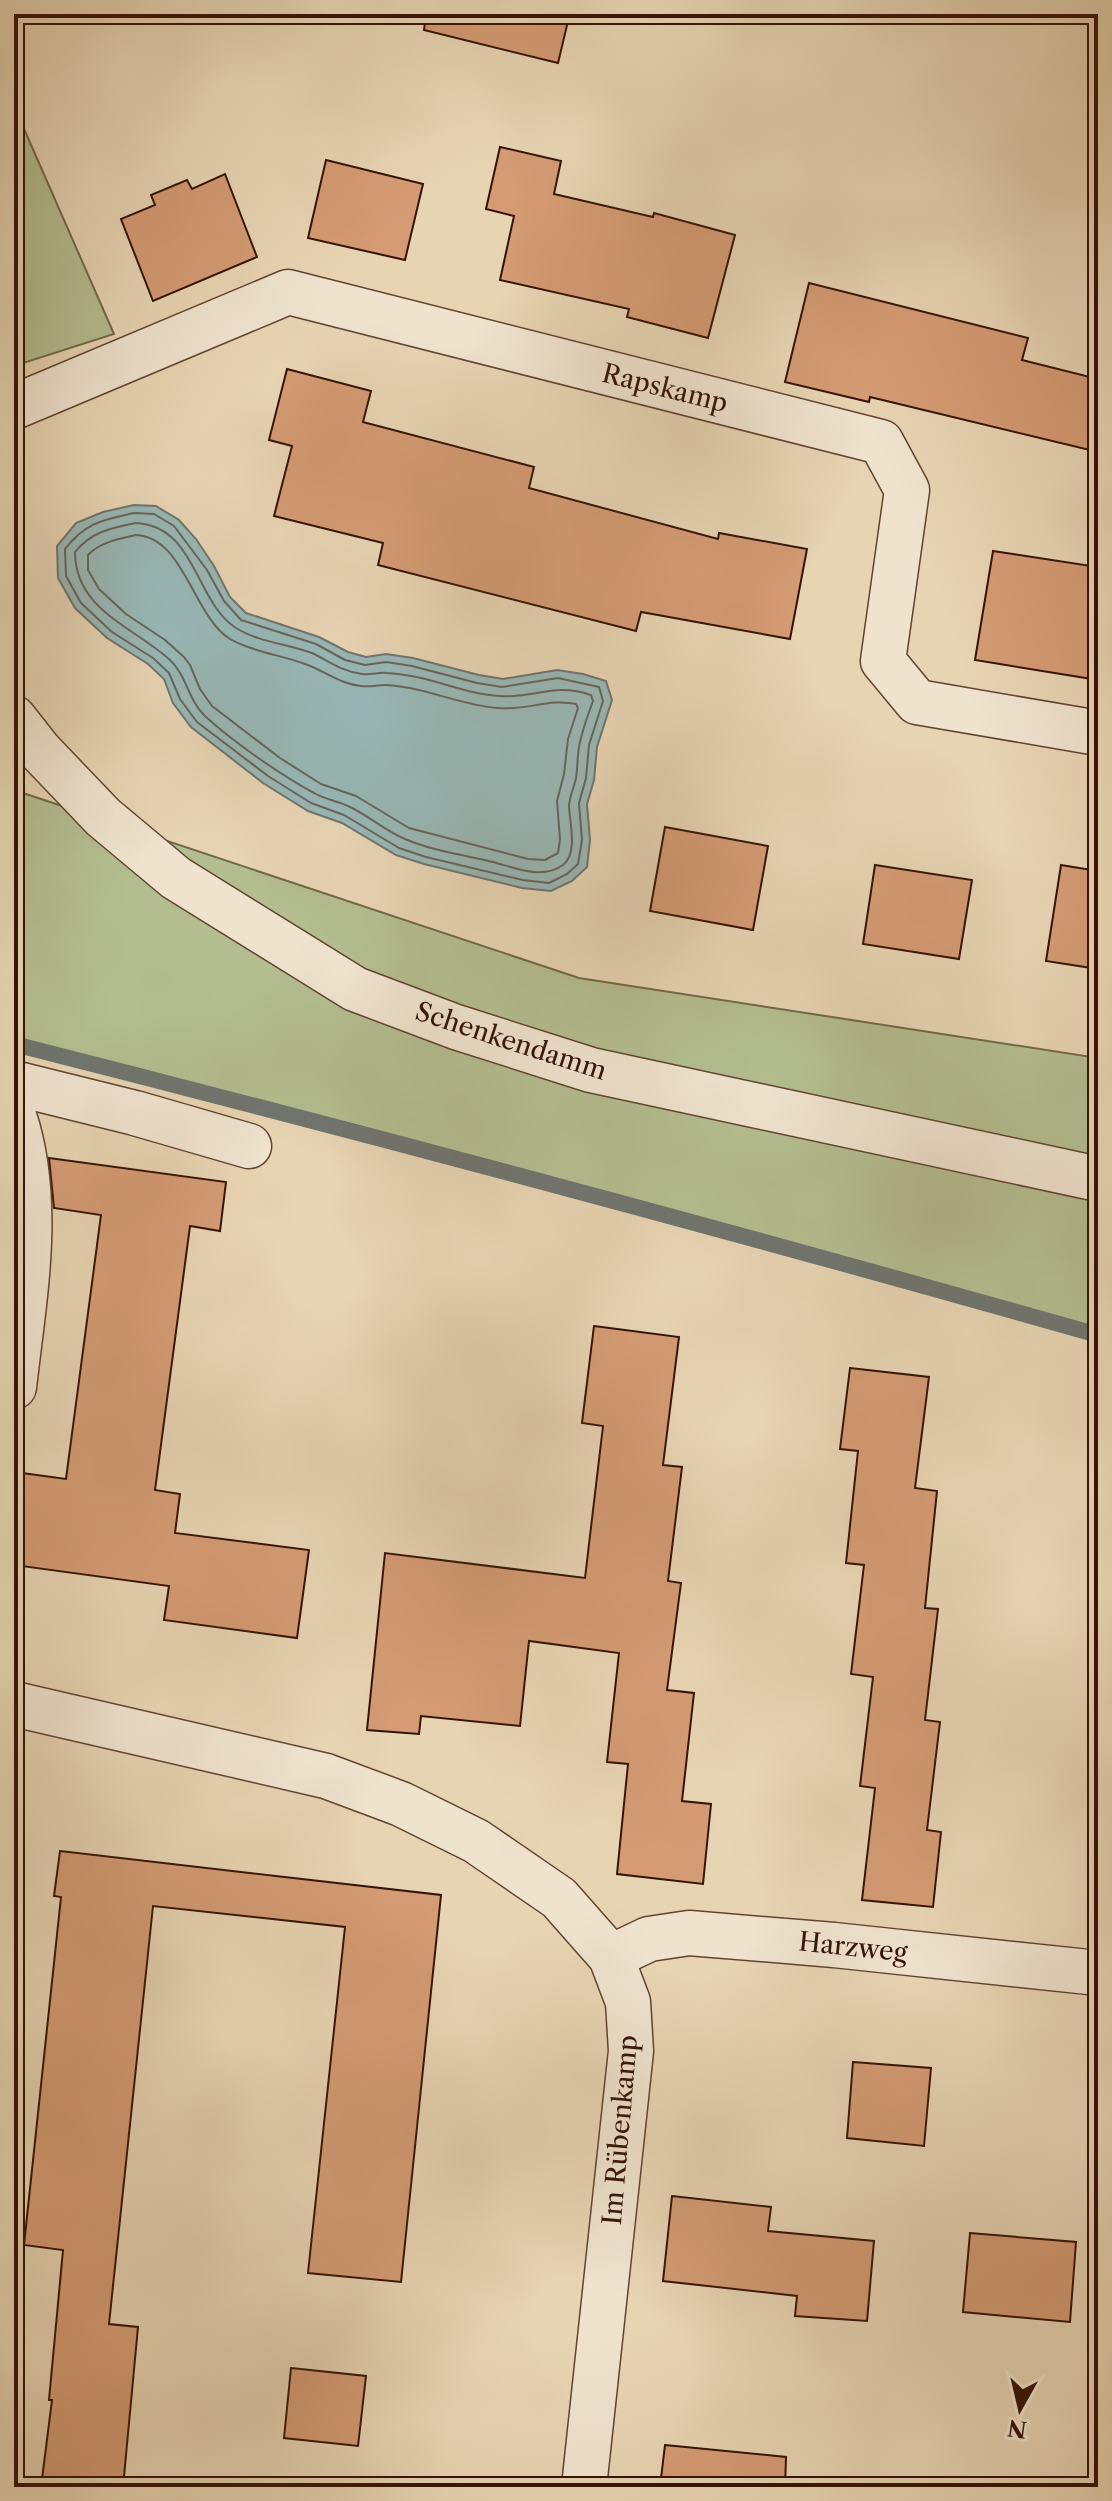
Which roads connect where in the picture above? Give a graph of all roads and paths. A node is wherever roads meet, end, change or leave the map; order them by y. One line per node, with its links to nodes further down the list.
1 (14, 407): 3 (street, Rapskamp)
2 (14, 718): 7 (street, Schenkendamm)
3 (1098, 733)
4 (14, 1083): 6 (street)
5 (14, 1116): 8 (street)
6 (249, 1146)
7 (1098, 1179)
8 (14, 1387)
9 (14, 1704): 10 (street, Im Rübenkamp)
10 (611, 1957): 11 (street, Harzweg); 12 (street, Im Rübenkamp)
11 (1098, 1973)
12 (584, 2487)

